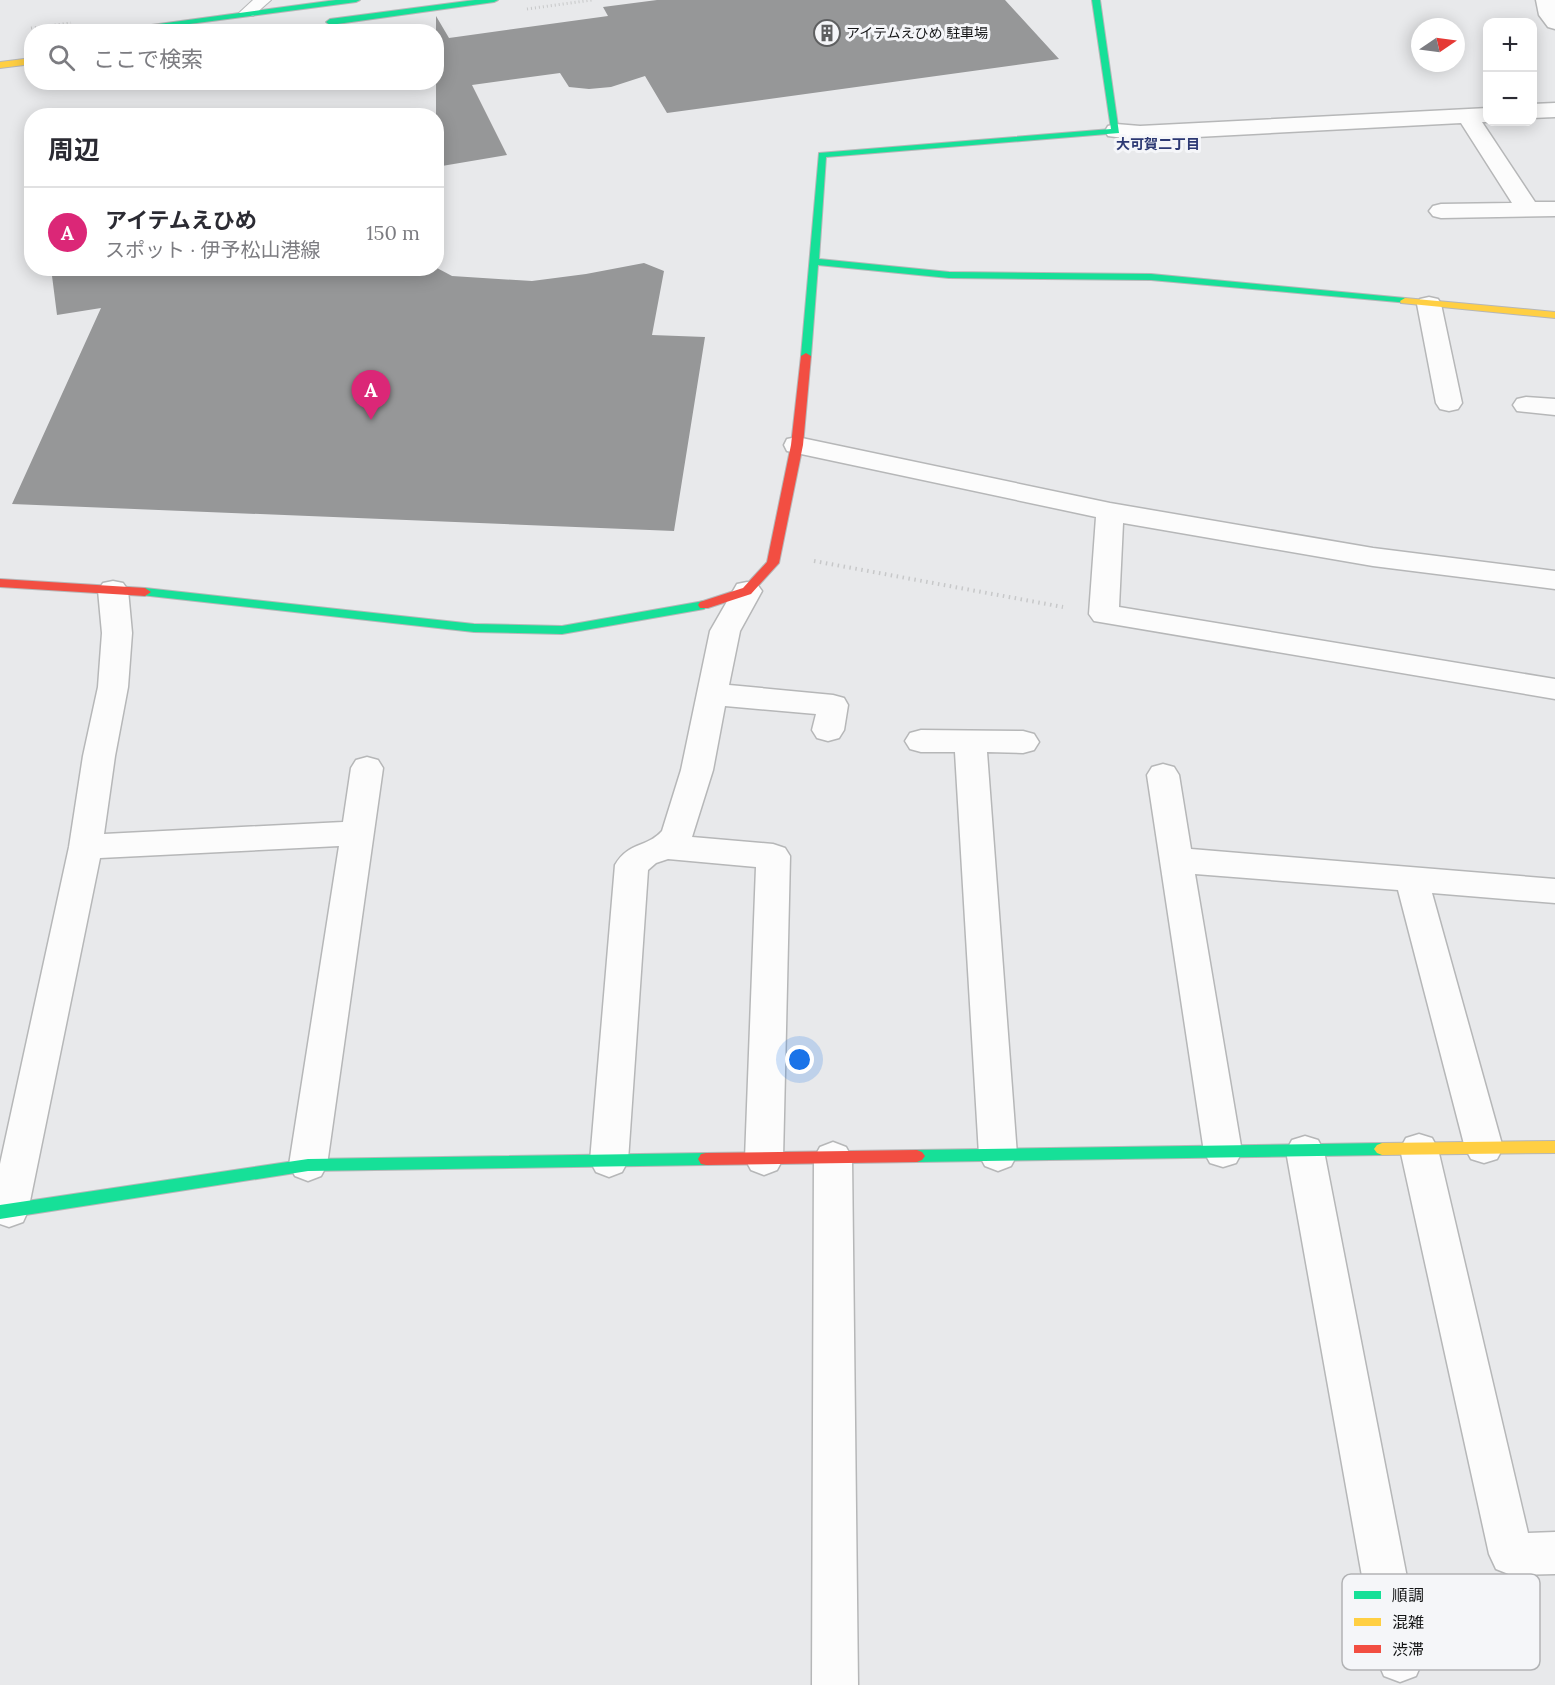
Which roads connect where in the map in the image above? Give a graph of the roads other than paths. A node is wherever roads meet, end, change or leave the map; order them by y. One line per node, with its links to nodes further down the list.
1 (263, 0): 6 (lane)
2 (356, 0): 6 (street)
3 (494, 0): 9 (street)
4 (1096, 0): 15 (street)
5 (1546, 0): 7 (street)
6 (247, 13): 8 (street)
7 (1555, 23)
8 (164, 24)
9 (311, 24)
10 (24, 62): 11 (street)
11 (0, 65)
12 (1555, 110): 13 (street)
13 (1537, 111)
14 (1477, 115): 15 (street); 17 (street)
15 (1116, 131): 19 (street)
16 (1555, 209): 17 (street)
17 (1528, 210): 18 (street)
18 (1441, 212)
19 (815, 262): 20 (street); 25 (street)
20 (1429, 304): 21 (street); 22 (street)
21 (1555, 315)
22 (1449, 403)
23 (1526, 405): 24 (street)
24 (1555, 407)
25 (797, 445): 26 (street); 30 (street)
26 (1110, 512): 27 (street); 31 (street)
27 (1555, 580)
28 (0, 583): 29 (street)
29 (113, 590): 30 (street); 40 (street)
30 (747, 591): 32 (street)
31 (1555, 689)
32 (712, 694): 33 (street); 41 (street)
33 (828, 730)
34 (921, 741): 35 (street)
35 (970, 742): 36 (street); 50 (street)
36 (1023, 742)
37 (367, 768): 39 (street)
38 (1163, 776): 42 (street)
39 (357, 833): 40 (street); 54 (street)
40 (86, 847): 55 (street)
41 (667, 848): 52 (street); 53 (street)
42 (1176, 860): 43 (street); 49 (street)
43 (1412, 880): 44 (street); 46 (street)
44 (1555, 891)
45 (1555, 1147): 46 (street)
46 (1484, 1148): 47 (street)
47 (1419, 1149): 48 (street); 56 (street)
48 (1305, 1151): 49 (street); 57 (street)
49 (1222, 1152): 50 (street)
50 (998, 1155): 51 (street)
51 (833, 1158): 52 (street); 58 (street)
52 (764, 1159): 53 (street)
53 (609, 1161): 54 (street)
54 (308, 1165): 55 (street)
55 (4, 1211)
56 (1555, 1553)
57 (1384, 1574)
58 (835, 1685)

